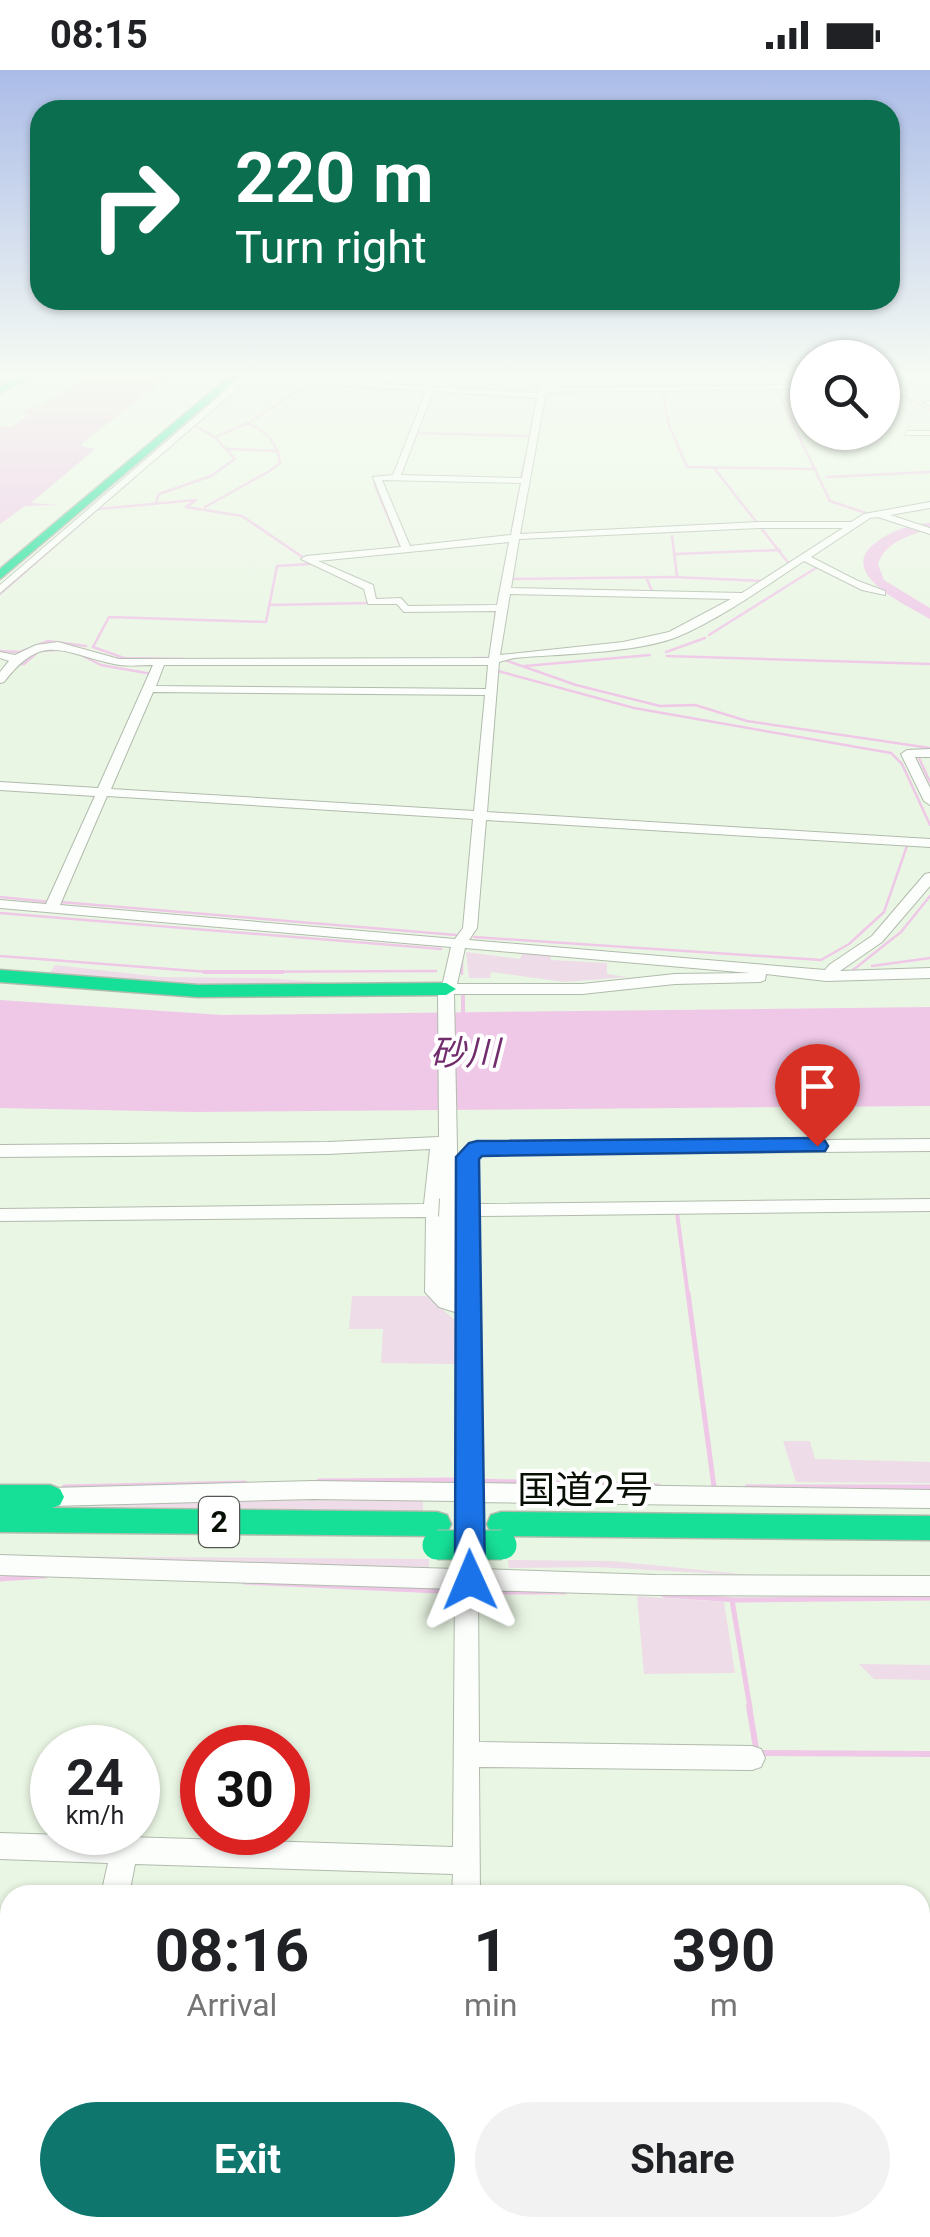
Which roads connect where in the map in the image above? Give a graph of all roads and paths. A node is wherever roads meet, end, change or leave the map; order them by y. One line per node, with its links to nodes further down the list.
1 (121, 477): 14 (main road)
2 (129, 477): 15 (street)
3 (377, 477): 12 (street)
4 (400, 477): 6 (street)
5 (524, 477): 6 (street)
6 (523, 481): 11 (street)
7 (930, 505): 8 (street)
8 (872, 514): 9 (street); 10 (street)
9 (854, 525): 11 (street); 13 (street)
10 (930, 531)
11 (511, 538): 12 (street); 16 (street)
12 (406, 549): 19 (street)
13 (807, 559): 17 (street); 18 (street)
14 (0, 575)
15 (0, 590)
16 (504, 591): 18 (street); 19 (street)
17 (880, 593)
18 (742, 596): 22 (street)
19 (502, 608): 22 (street)
20 (0, 655): 21 (street)
21 (16, 658): 23 (street); 24 (street)
22 (491, 662): 23 (street); 26 (street)
23 (160, 663): 25 (street)
24 (0, 680)
25 (151, 688): 26 (street); 29 (street)
26 (488, 692): 31 (street)
27 (930, 753): 30 (street)
28 (0, 786): 29 (street)
29 (102, 792): 31 (street); 36 (street)
30 (930, 801)
31 (481, 812): 32 (street); 33 (street); 37 (street)
32 (596, 818)
33 (930, 843)
34 (930, 877): 40 (street)
35 (0, 904): 36 (street)
36 (53, 904): 37 (street)
37 (459, 944): 40 (street); 41 (street)
38 (930, 973): 40 (street)
39 (0, 976): 41 (main road)
40 (830, 976): 41 (street)
41 (445, 994): 42 (street)
42 (445, 1137): 44 (street); 46 (street)
43 (930, 1145): 46 (street)
44 (0, 1151)
45 (930, 1206): 46 (street)
46 (453, 1211): 47 (street); 48 (street); 48 (street)
47 (0, 1215)
48 (468, 1309): 49 (street)
49 (470, 1491): 51 (street); 52 (street); 60 (street)
50 (0, 1495): 51 (main road)
51 (50, 1497)
52 (930, 1499)
53 (0, 1520): 55 (main road, 国道2号 / 2)
54 (930, 1528): 56 (main road, 国道2号 / 2)
55 (437, 1534): 56 (main road, 国道2号 / 2, bridge); 57 (main road, 国道2号 / 2)
56 (502, 1535): 58 (main road, 国道2号 / 2)
57 (0, 1542)
58 (930, 1549)
59 (0, 1565): 60 (street)
60 (470, 1580): 61 (street); 62 (street)
61 (930, 1586)
62 (468, 1754): 63 (street); 68 (street)
63 (752, 1758)
64 (0, 1846): 65 (street)
65 (30, 1847)
66 (160, 1851): 68 (street)
67 (123, 1855): 69 (street)
68 (460, 1861): 70 (street)
69 (118, 1885)
70 (464, 1885)

